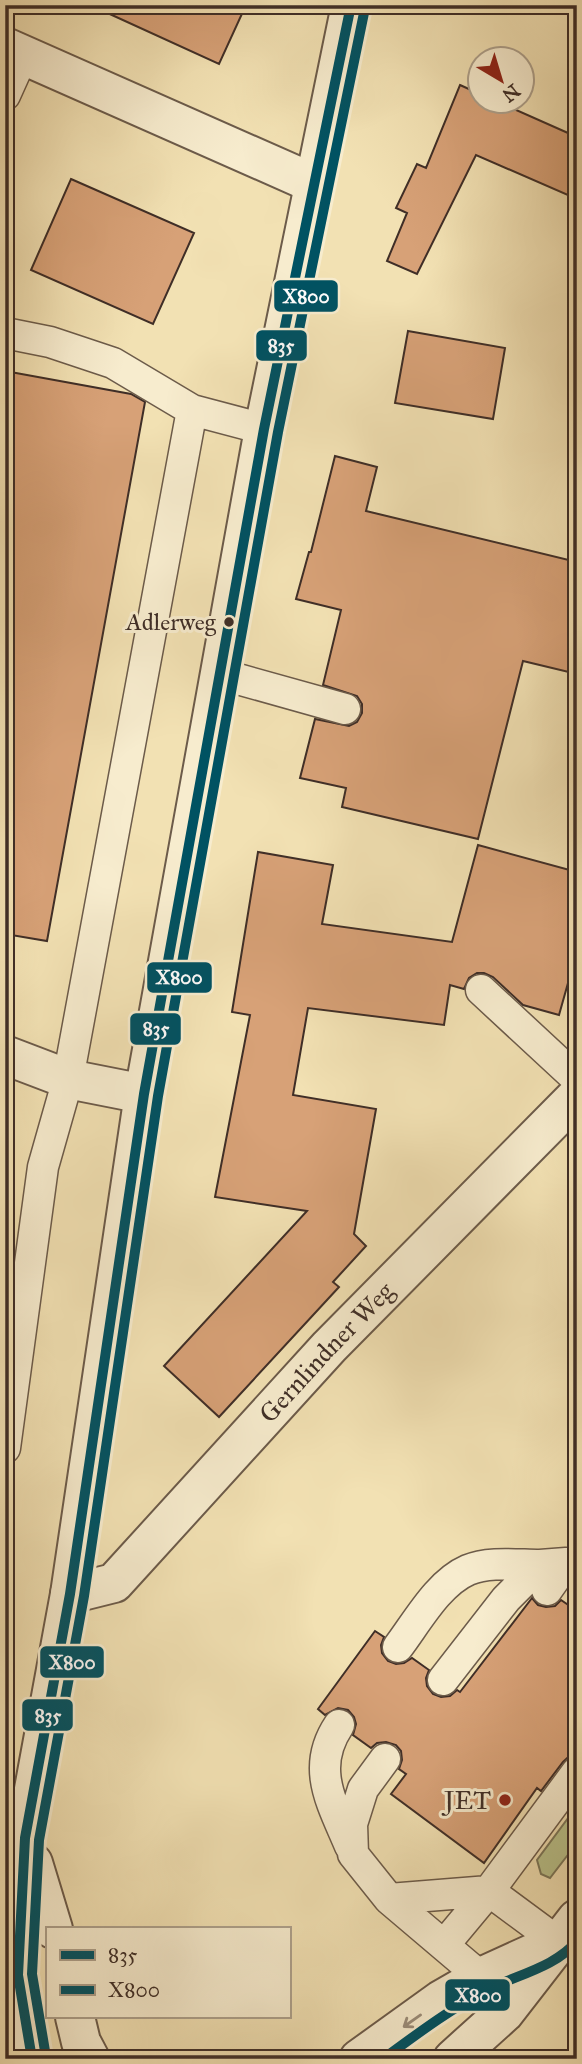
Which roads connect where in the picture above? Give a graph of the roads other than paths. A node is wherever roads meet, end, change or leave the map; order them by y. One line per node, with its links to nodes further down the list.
1 (351, 5): 4 (street)
2 (14, 51): 3 (lane); 4 (street)
3 (5, 94)
4 (315, 184): 7 (street)
5 (5, 333): 6 (lane)
6 (192, 410): 7 (lane); 12 (lane)
7 (264, 429): 8 (street)
8 (220, 674): 9 (lane); 14 (street)
9 (345, 709)
10 (481, 990): 13 (lane)
11 (5, 1055): 12 (street)
12 (68, 1079): 14 (street); 16 (lane)
13 (577, 1079)
14 (144, 1094): 18 (street)
15 (577, 1096): 18 (street, Gernlindner Weg)
16 (5, 1448)
17 (557, 1572): 19 (lane); 20 (lane)
18 (70, 1594): 24 (street)
19 (398, 1647)
20 (443, 1680)
21 (339, 1725): 25 (lane)
22 (386, 1759): 25 (lane)
23 (577, 1772): 26 (lane)
24 (15, 1839): 28 (street); 33 (street)
25 (353, 1854): 27 (lane)
26 (489, 1891): 27 (lane); 29 (lane); 30 (lane)
27 (389, 1899): 30 (lane)
28 (51, 1927)
29 (568, 1930): 31 (street); 36 (street)
30 (443, 1945): 31 (lane)
31 (481, 1977): 35 (street, one-way to 35)
32 (75, 2018): 34 (street)
33 (33, 2059)
34 (90, 2059)
35 (359, 2059)
36 (453, 2059)

